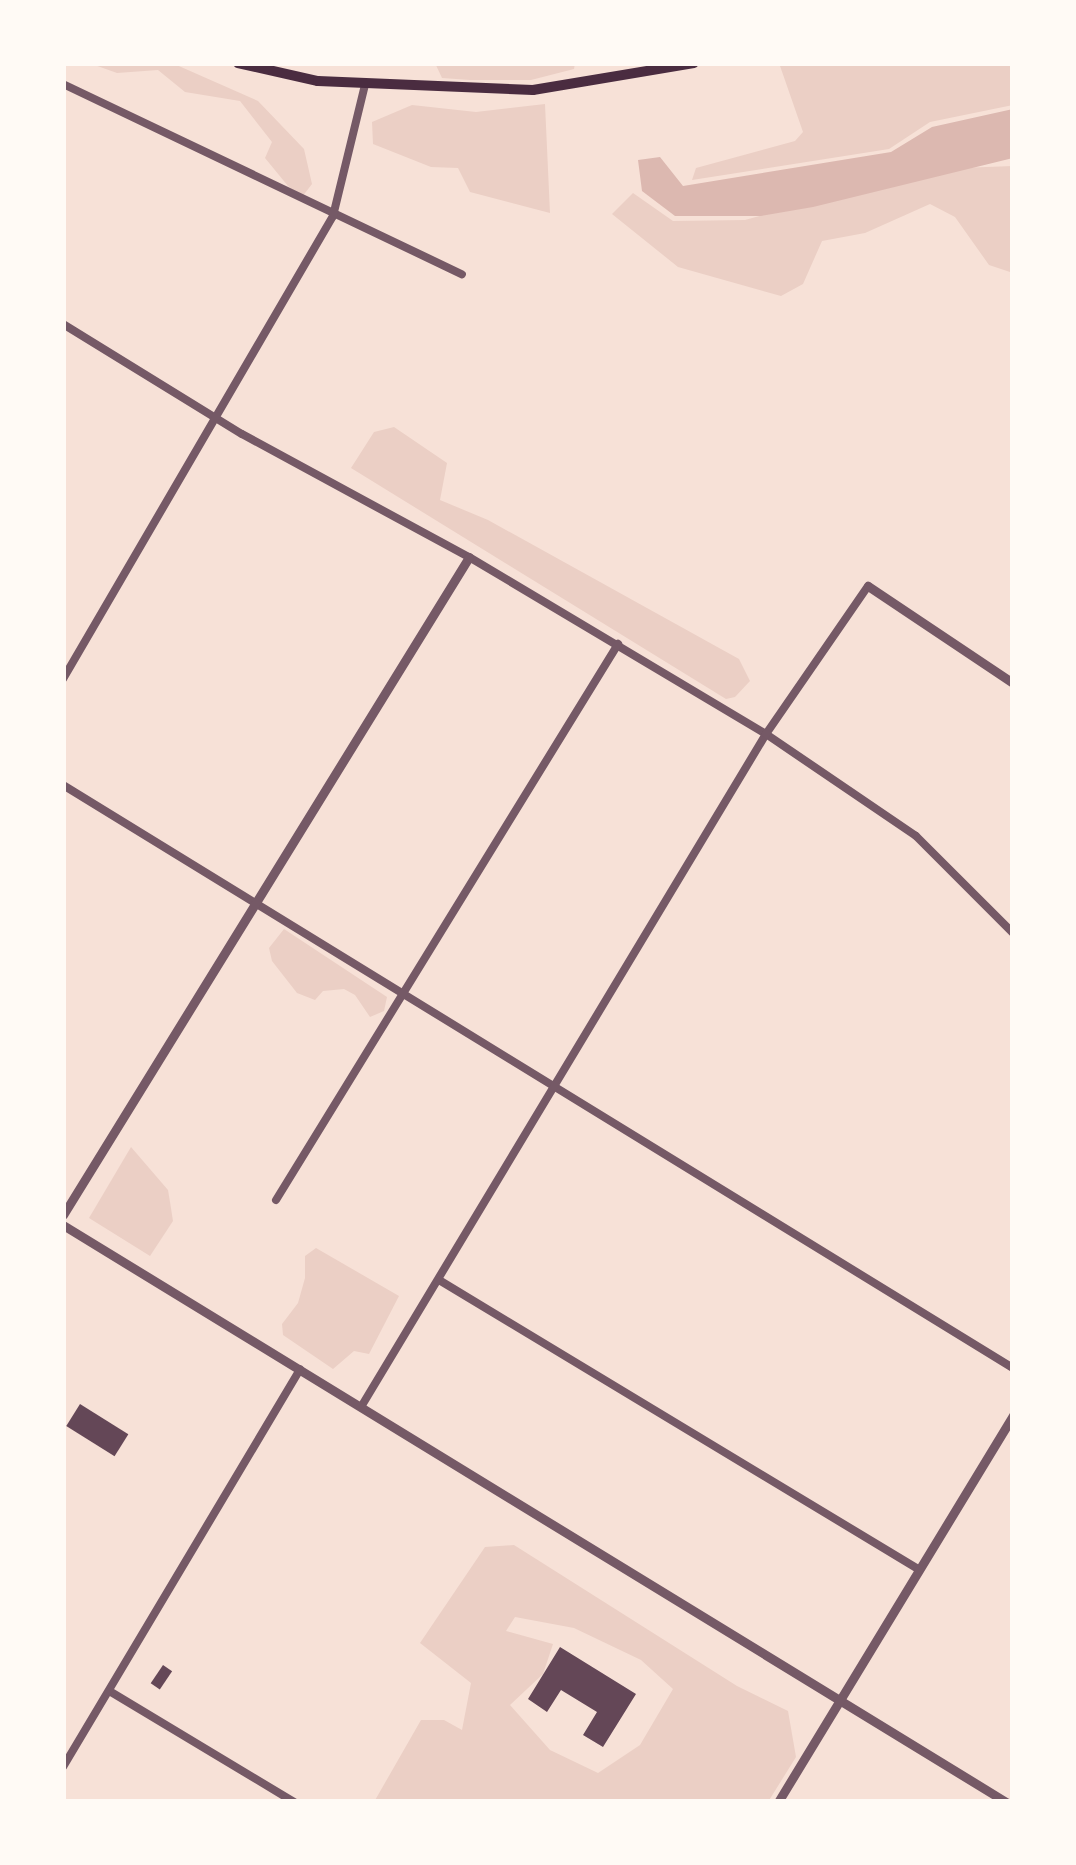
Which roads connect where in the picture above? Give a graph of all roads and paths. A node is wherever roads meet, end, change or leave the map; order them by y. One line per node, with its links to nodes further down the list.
1 (238, 63): 4 (main road)
2 (694, 63): 4 (main road)
3 (63, 84): 5 (street)
4 (365, 85): 5 (street)
5 (333, 217): 6 (street); 8 (street)
6 (461, 274)
7 (63, 324): 8 (street)
8 (219, 418): 9 (street); 12 (street)
9 (469, 557): 11 (street); 16 (street)
10 (868, 586): 13 (street); 14 (street)
11 (618, 644): 14 (street); 18 (street)
12 (63, 679)
13 (1013, 683)
14 (766, 734): 17 (street); 19 (street)
15 (63, 785): 16 (street)
16 (256, 905): 18 (street); 21 (street)
17 (1013, 932)
18 (401, 991): 19 (street); 20 (street)
19 (552, 1087): 23 (street); 24 (street)
20 (276, 1200)
21 (63, 1215)
22 (63, 1225): 25 (street)
23 (440, 1280): 26 (street); 28 (street)
24 (1013, 1368)
25 (300, 1369): 26 (street); 29 (street)
26 (362, 1407): 30 (street)
27 (1013, 1414): 28 (street)
28 (918, 1569): 30 (street)
29 (111, 1692): 31 (street); 32 (street)
30 (840, 1700): 33 (street); 34 (street)
31 (63, 1767)
32 (294, 1802)
33 (778, 1802)
34 (1006, 1802)

